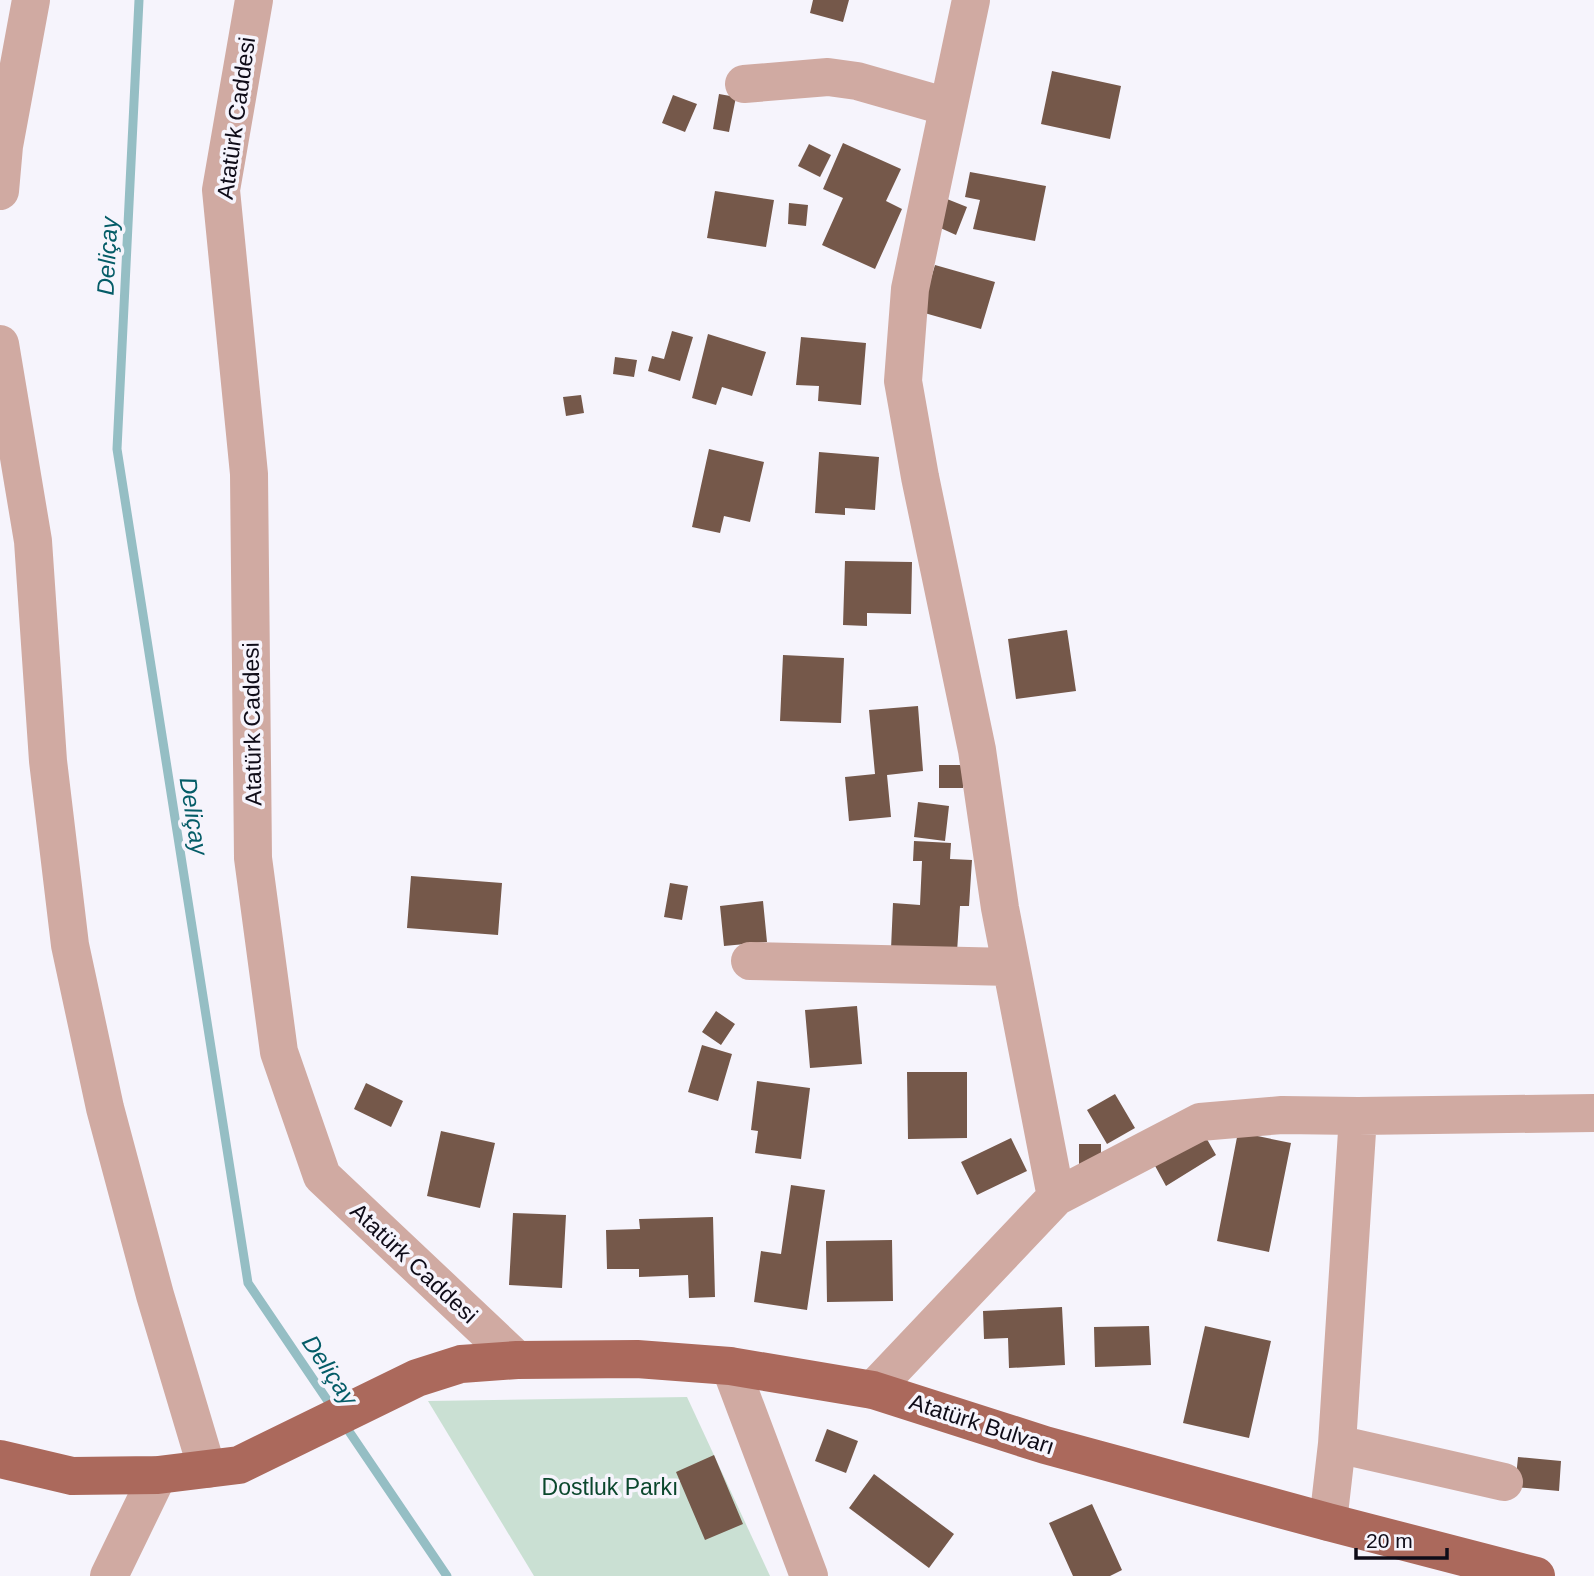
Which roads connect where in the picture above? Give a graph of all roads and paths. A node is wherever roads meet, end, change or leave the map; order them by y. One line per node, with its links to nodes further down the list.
1 (31, 0): 6 (street)
2 (254, 0): 13 (street, Atatürk Caddesi)
3 (971, 0): 5 (street)
4 (744, 84): 5 (street)
5 (948, 107): 9 (street)
6 (0, 191)
7 (0, 344): 18 (street)
8 (750, 961): 9 (street)
9 (1011, 967): 12 (street)
10 (1594, 1113): 11 (street)
11 (1358, 1116): 12 (street); 16 (street)
12 (1056, 1197): 15 (street)
13 (517, 1360): 14 (main road, Atatürk Bulvarı); 18 (main road, Atatürk Bulvarı)
14 (730, 1366): 15 (main road, Atatürk Bulvarı); 24 (street)
15 (873, 1390): 21 (main road, Atatürk Bulvarı)
16 (1337, 1444): 20 (street); 21 (street)
17 (0, 1459): 19 (main road, Atatürk Bulvarı)
18 (223, 1467): 19 (main road, Atatürk Bulvarı)
19 (158, 1475): 23 (street)
20 (1504, 1482)
21 (1328, 1522): 22 (main road, Atatürk Bulvarı)
22 (1484, 1569): 25 (main road, Atatürk Bulvarı)
23 (109, 1576)
24 (809, 1576)
25 (1536, 1576)

